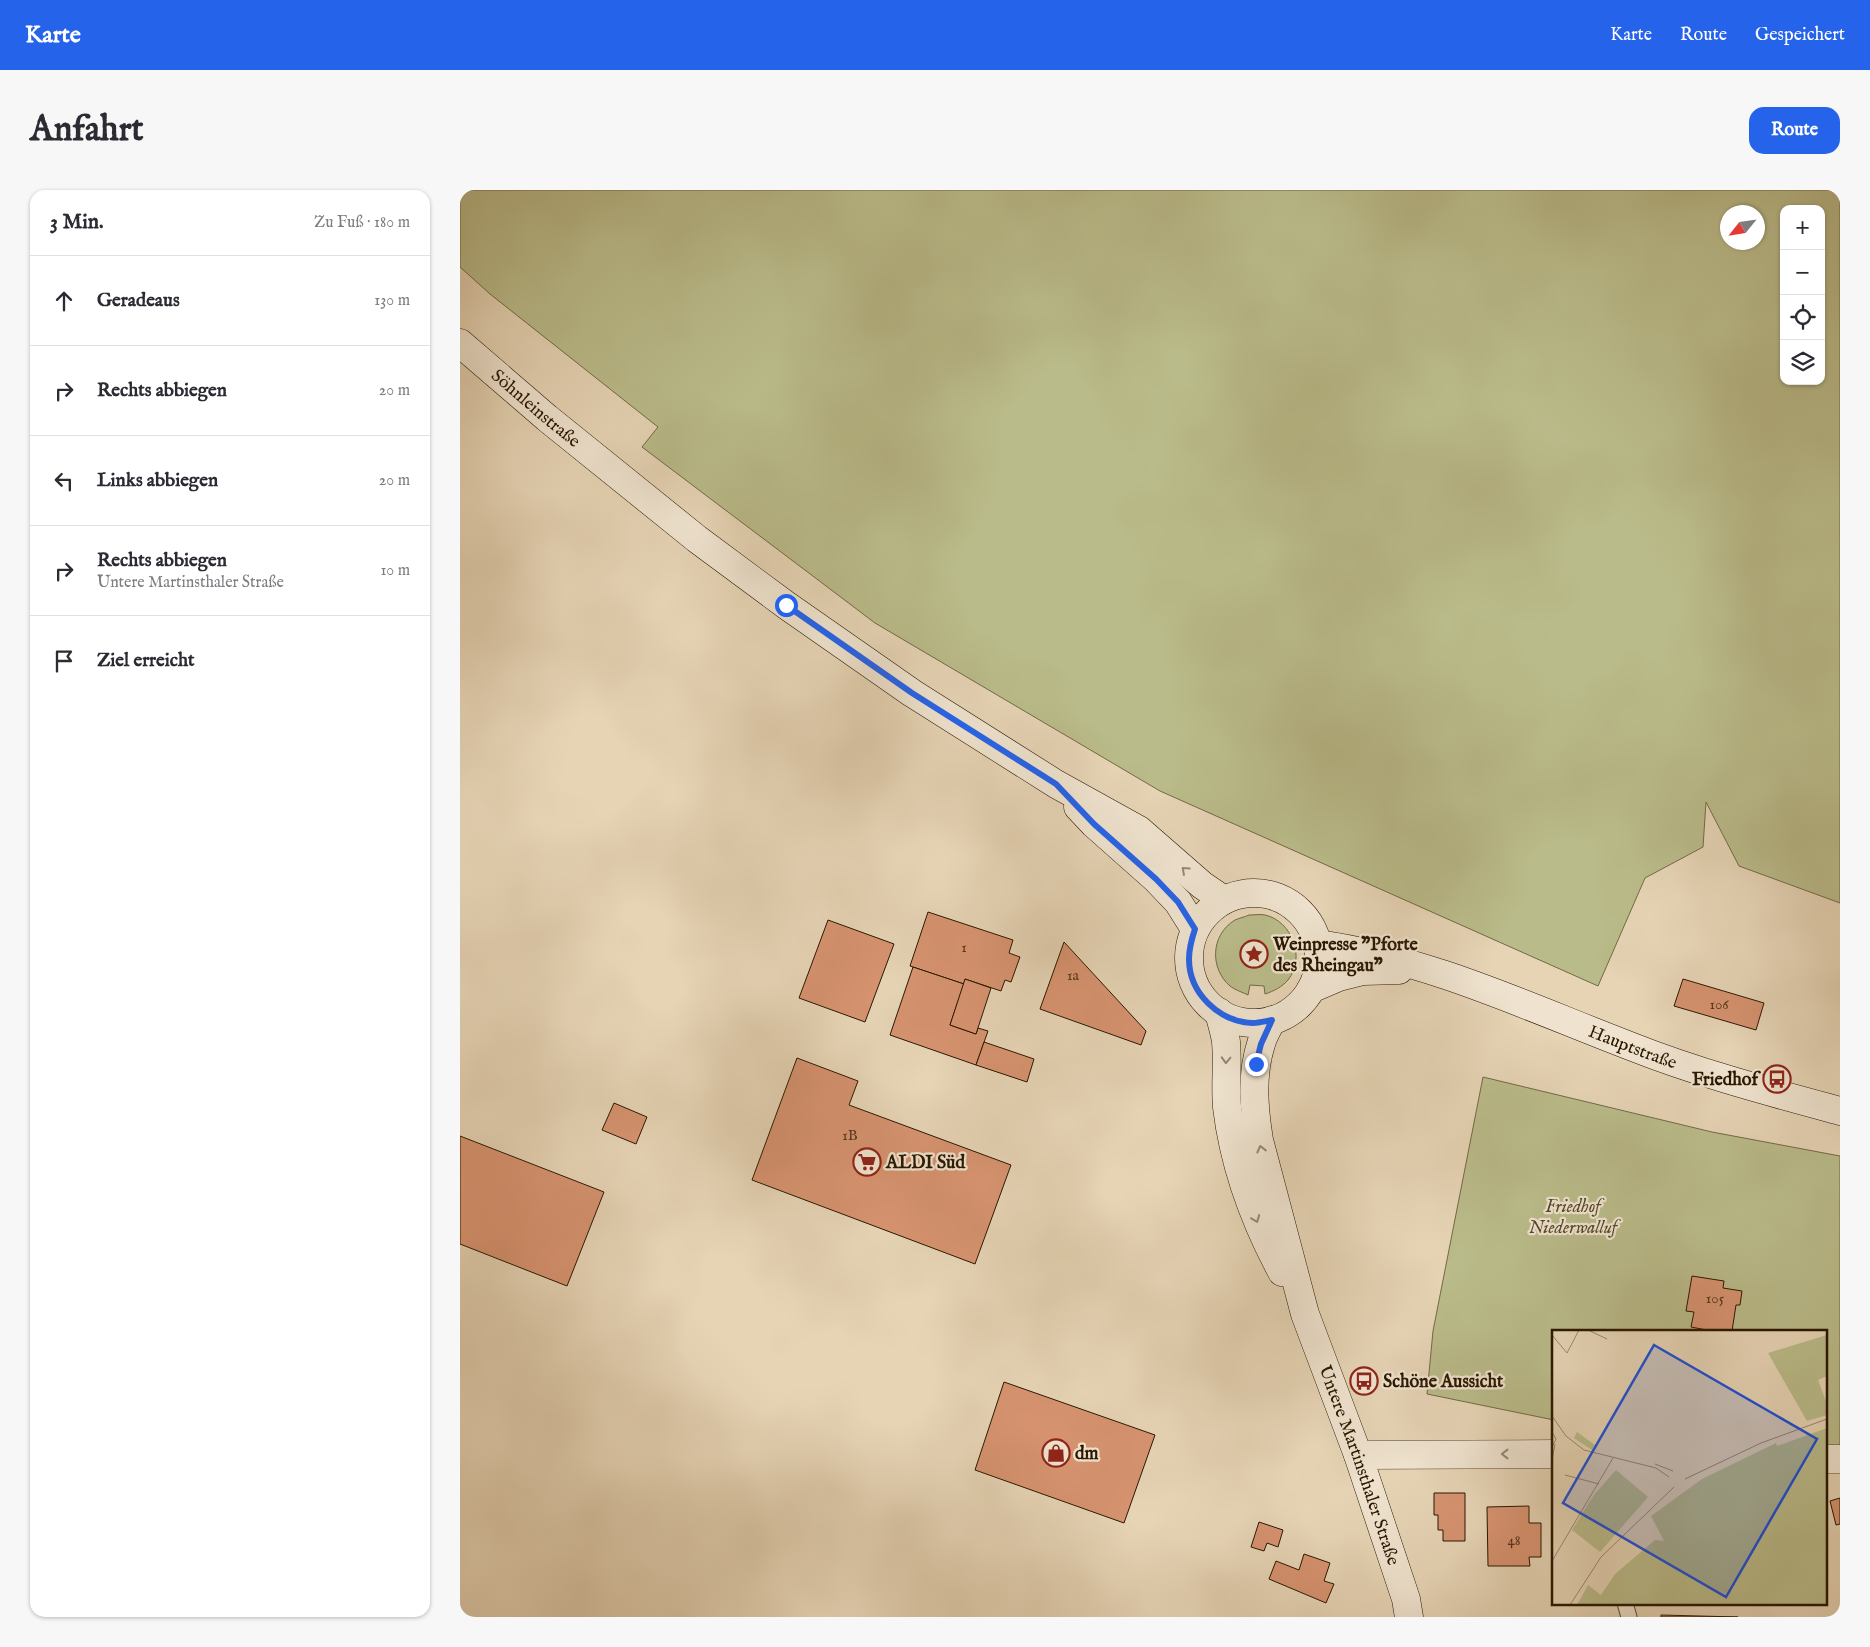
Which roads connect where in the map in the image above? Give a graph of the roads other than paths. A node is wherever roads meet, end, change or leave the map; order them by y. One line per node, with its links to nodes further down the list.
1 (460, 343): 2 (street, Söhnleinstraße)
2 (1056, 784): 3 (street, one-way to 2); 4 (street)
3 (1224, 900): 4 (street); 5 (street)
4 (1195, 929): 8 (street)
5 (1318, 944): 6 (street, Hauptstraße); 7 (street)
6 (1430, 970): 7 (street, Hauptstraße); 10 (street, Hauptstraße)
7 (1311, 989): 9 (street)
8 (1218, 1012): 9 (street); 11 (street, Untere Martinsthaler Straße, one-way to 11)
9 (1272, 1020): 11 (street, Untere Martinsthaler Straße, one-way to 9)
10 (1840, 1111)
11 (1305, 1314): 13 (street, Untere Martinsthaler Straße)
12 (1552, 1454): 13 (street, one-way to 13)
13 (1358, 1455): 15 (street, Untere Martinsthaler Straße)
14 (1625, 1604): 16 (lane)
15 (1409, 1617)
16 (1629, 1617)

